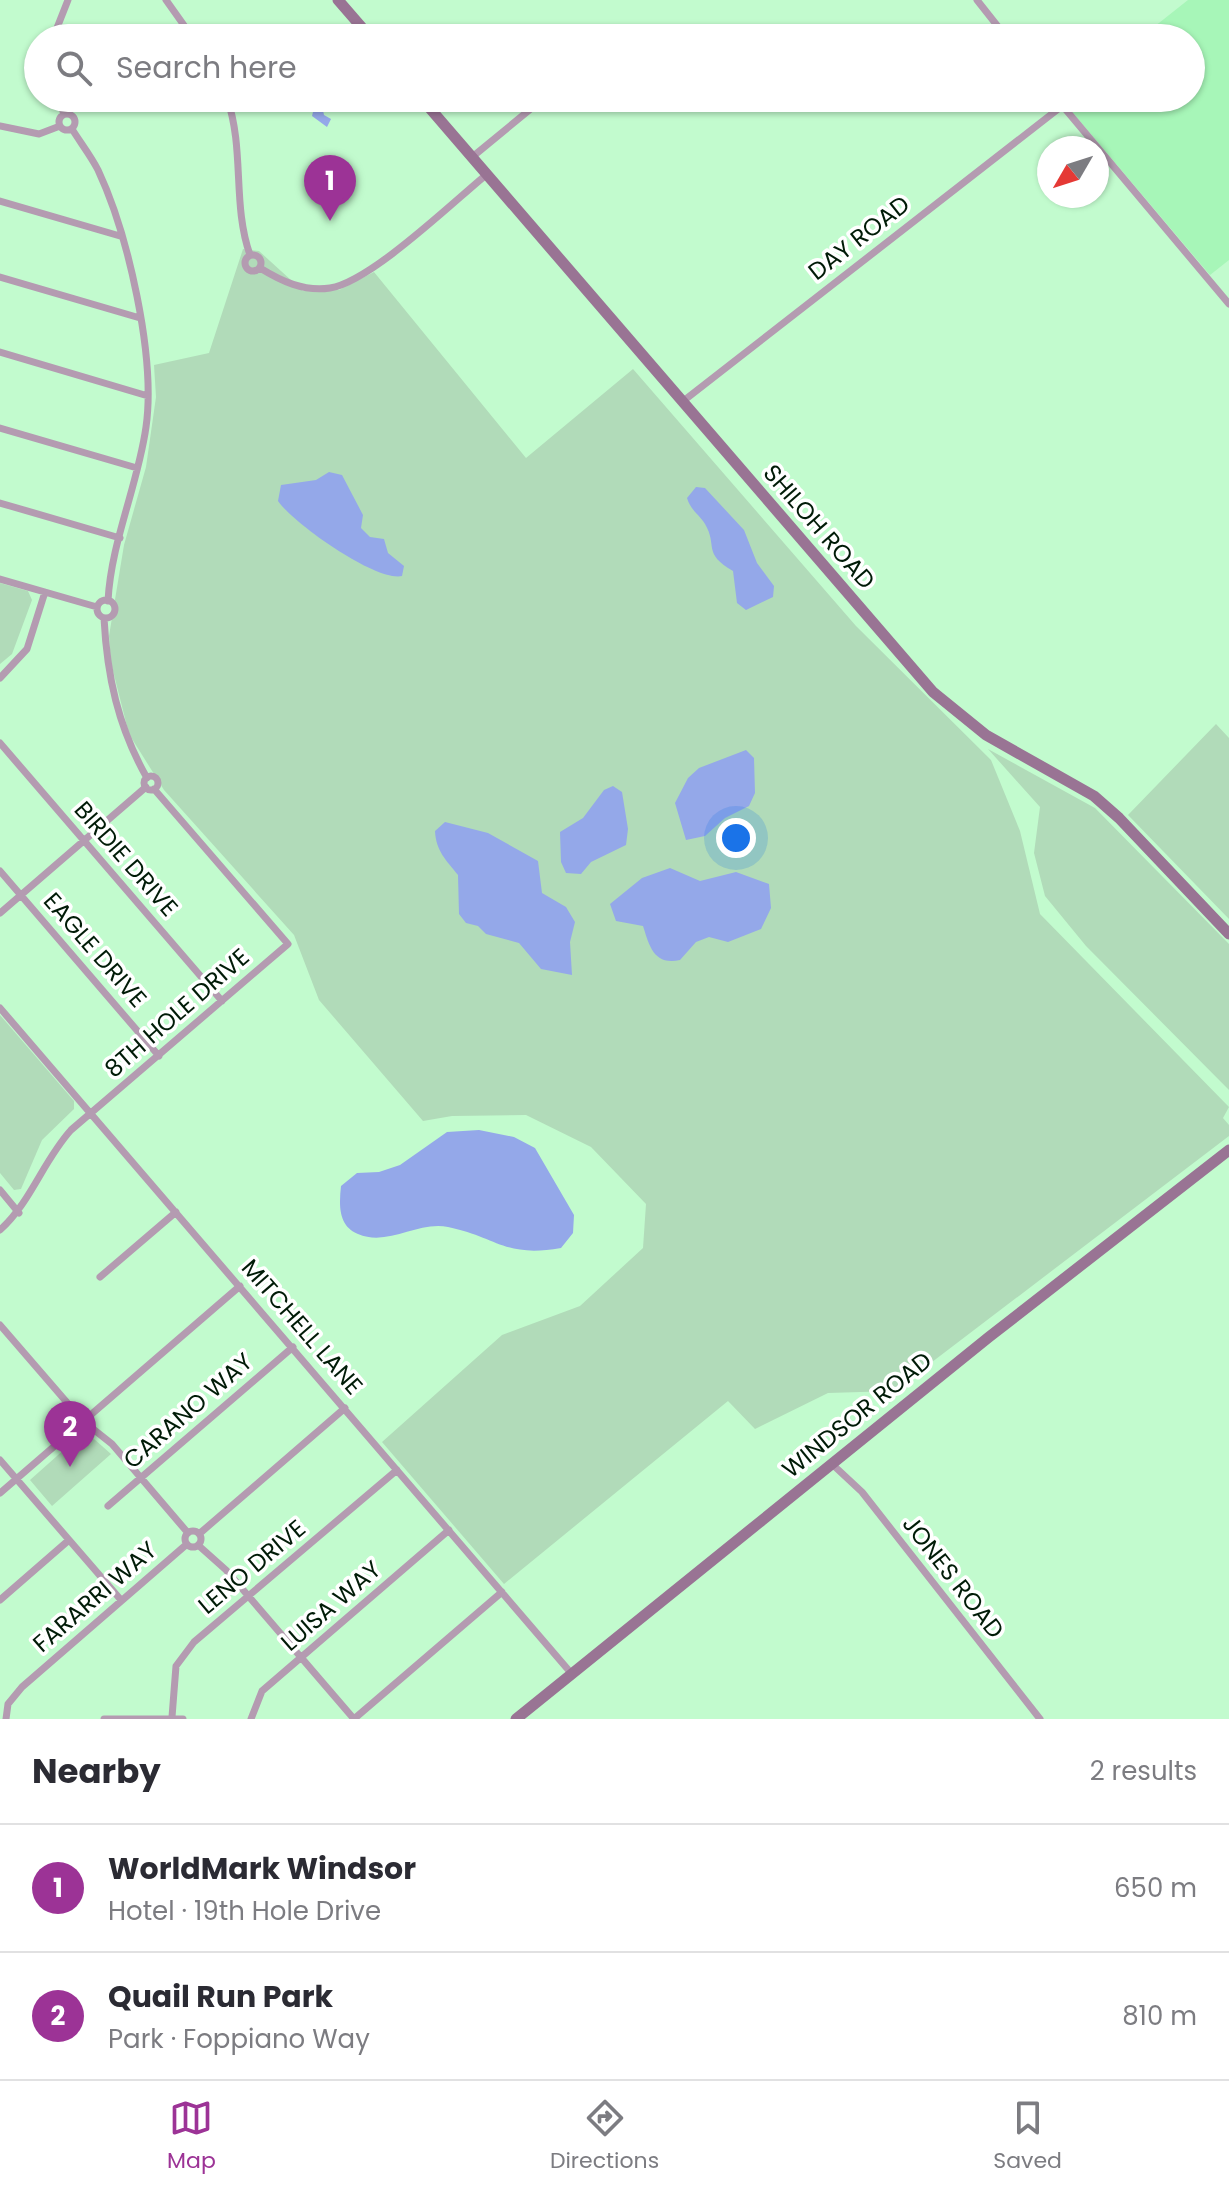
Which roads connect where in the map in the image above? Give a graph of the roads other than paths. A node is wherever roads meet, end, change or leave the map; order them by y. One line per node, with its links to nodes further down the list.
1 (68, 0): 5 (street)
2 (166, 0): 6 (street)
3 (338, 0): 7 (main road)
4 (977, 0): 8 (street)
5 (59, 24)
6 (183, 24)
7 (359, 24)
8 (996, 24)
9 (232, 112): 19 (street)
10 (433, 112): 18 (main road, SHILOH ROAD)
11 (527, 112): 18 (street)
12 (1054, 112): 27 (street, DAY ROAD)
13 (1067, 112): 23 (street)
14 (64, 114): 16 (street); 17 (street)
15 (0, 126): 16 (street)
16 (60, 126): 17 (street)
17 (72, 129): 21 (street)
18 (471, 158): 19 (main road, SHILOH ROAD)
19 (486, 175): 27 (main road, SHILOH ROAD)
20 (0, 201): 21 (street)
21 (120, 236): 24 (street)
22 (0, 277): 24 (street)
23 (1229, 304)
24 (140, 318): 26 (street)
25 (0, 352): 26 (street)
26 (148, 396): 29 (street)
27 (681, 402): 44 (main road, SHILOH ROAD)
28 (0, 428): 29 (street)
29 (137, 468): 31 (street)
30 (0, 503): 31 (street)
31 (120, 538): 34 (street)
32 (0, 579): 33 (street)
33 (45, 592): 35 (street); 37 (street)
34 (108, 601): 35 (street); 36 (street)
35 (97, 607): 36 (street)
36 (104, 618): 39 (street)
37 (0, 678)
38 (0, 743): 40 (street, BIRDIE DRIVE)
39 (150, 788): 40 (street); 45 (street, 8TH HOLE DRIVE)
40 (84, 841): 42 (street); 45 (street, BIRDIE DRIVE)
41 (0, 871): 42 (street, EAGLE DRIVE)
42 (21, 895): 43 (street); 47 (street, EAGLE DRIVE)
43 (0, 913)
44 (1229, 934)
45 (222, 1001): 47 (street, 8TH HOLE DRIVE)
46 (0, 1008): 48 (street, MITCHELL LANE)
47 (159, 1056): 48 (street, 8TH HOLE DRIVE)
48 (91, 1113): 51 (street, MITCHELL LANE); 52 (street, 8TH HOLE DRIVE)
49 (1229, 1150): 61 (main road, WINDSOR ROAD)
50 (0, 1190): 52 (street)
51 (176, 1212): 54 (street); 55 (street, MITCHELL LANE)
52 (19, 1213): 53 (street)
53 (0, 1230)
54 (100, 1277)
55 (240, 1286): 57 (street, MITCHELL LANE); 59 (street)
56 (0, 1325): 59 (street)
57 (293, 1347): 58 (street, MITCHELL LANE); 63 (street, CARANO WAY)
58 (345, 1408): 62 (street, MITCHELL LANE); 69 (street)
59 (83, 1421): 63 (street); 64 (street)
60 (0, 1460): 64 (street)
61 (832, 1464): 78 (main road, WINDSOR ROAD); 86 (street, JONES ROAD)
62 (397, 1470): 67 (street, MITCHELL LANE); 74 (street, LENO DRIVE)
63 (141, 1478): 66 (street, CARANO WAY); 68 (street)
64 (16, 1479): 65 (street); 70 (street)
65 (0, 1493)
66 (108, 1506)
67 (449, 1530): 73 (street, MITCHELL LANE); 77 (street, LUISA WAY)
68 (188, 1533): 69 (street); 71 (street)
69 (199, 1534): 72 (street)
70 (69, 1540): 75 (street); 76 (street)
71 (187, 1544): 72 (street); 76 (street, FARARRI WAY)
72 (198, 1545): 74 (street)
73 (502, 1592): 78 (street, MITCHELL LANE); 84 (street)
74 (249, 1597): 77 (street); 79 (street, LENO DRIVE)
75 (0, 1600)
76 (121, 1600): 80 (street, FARARRI WAY)
77 (301, 1658): 83 (street, LUISA WAY); 84 (street)
78 (571, 1673): 85 (main road, WINDSOR ROAD)
79 (172, 1717): 81 (street); 82 (street)
80 (6, 1719)
81 (104, 1719)
82 (183, 1719)
83 (251, 1719)
84 (354, 1719)
85 (516, 1719)
86 (1040, 1719)

